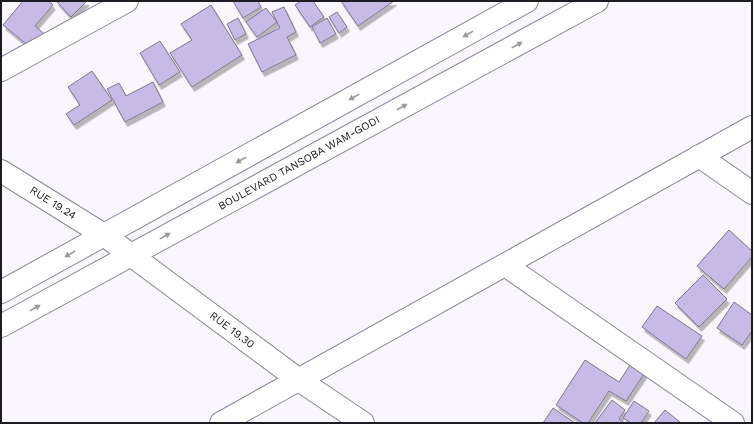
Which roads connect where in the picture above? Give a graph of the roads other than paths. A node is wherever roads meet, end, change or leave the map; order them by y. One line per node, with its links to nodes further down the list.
1 (527, 1): 9 (street, one-way to 9)
2 (597, 1): 10 (street, BOULEVARD TANSOBA WAM-GODI, one-way to 2)
3 (124, 2): 4 (street)
4 (1, 70)
5 (752, 127): 6 (street)
6 (699, 156): 8 (street); 11 (street)
7 (1, 170): 9 (street, RUE 19.24)
8 (752, 193)
9 (104, 236): 10 (street, RUE 19.30); 12 (street, one-way to 12)
10 (131, 255): 13 (street, BOULEVARD TANSOBA WAM-GODI, one-way to 10); 14 (street, RUE 19.30)
11 (505, 265): 14 (street); 17 (street)
12 (1, 292)
13 (1, 326)
14 (299, 380): 15 (street); 16 (street, RUE 19.30)
15 (221, 423)
16 (363, 423)
17 (733, 423)

